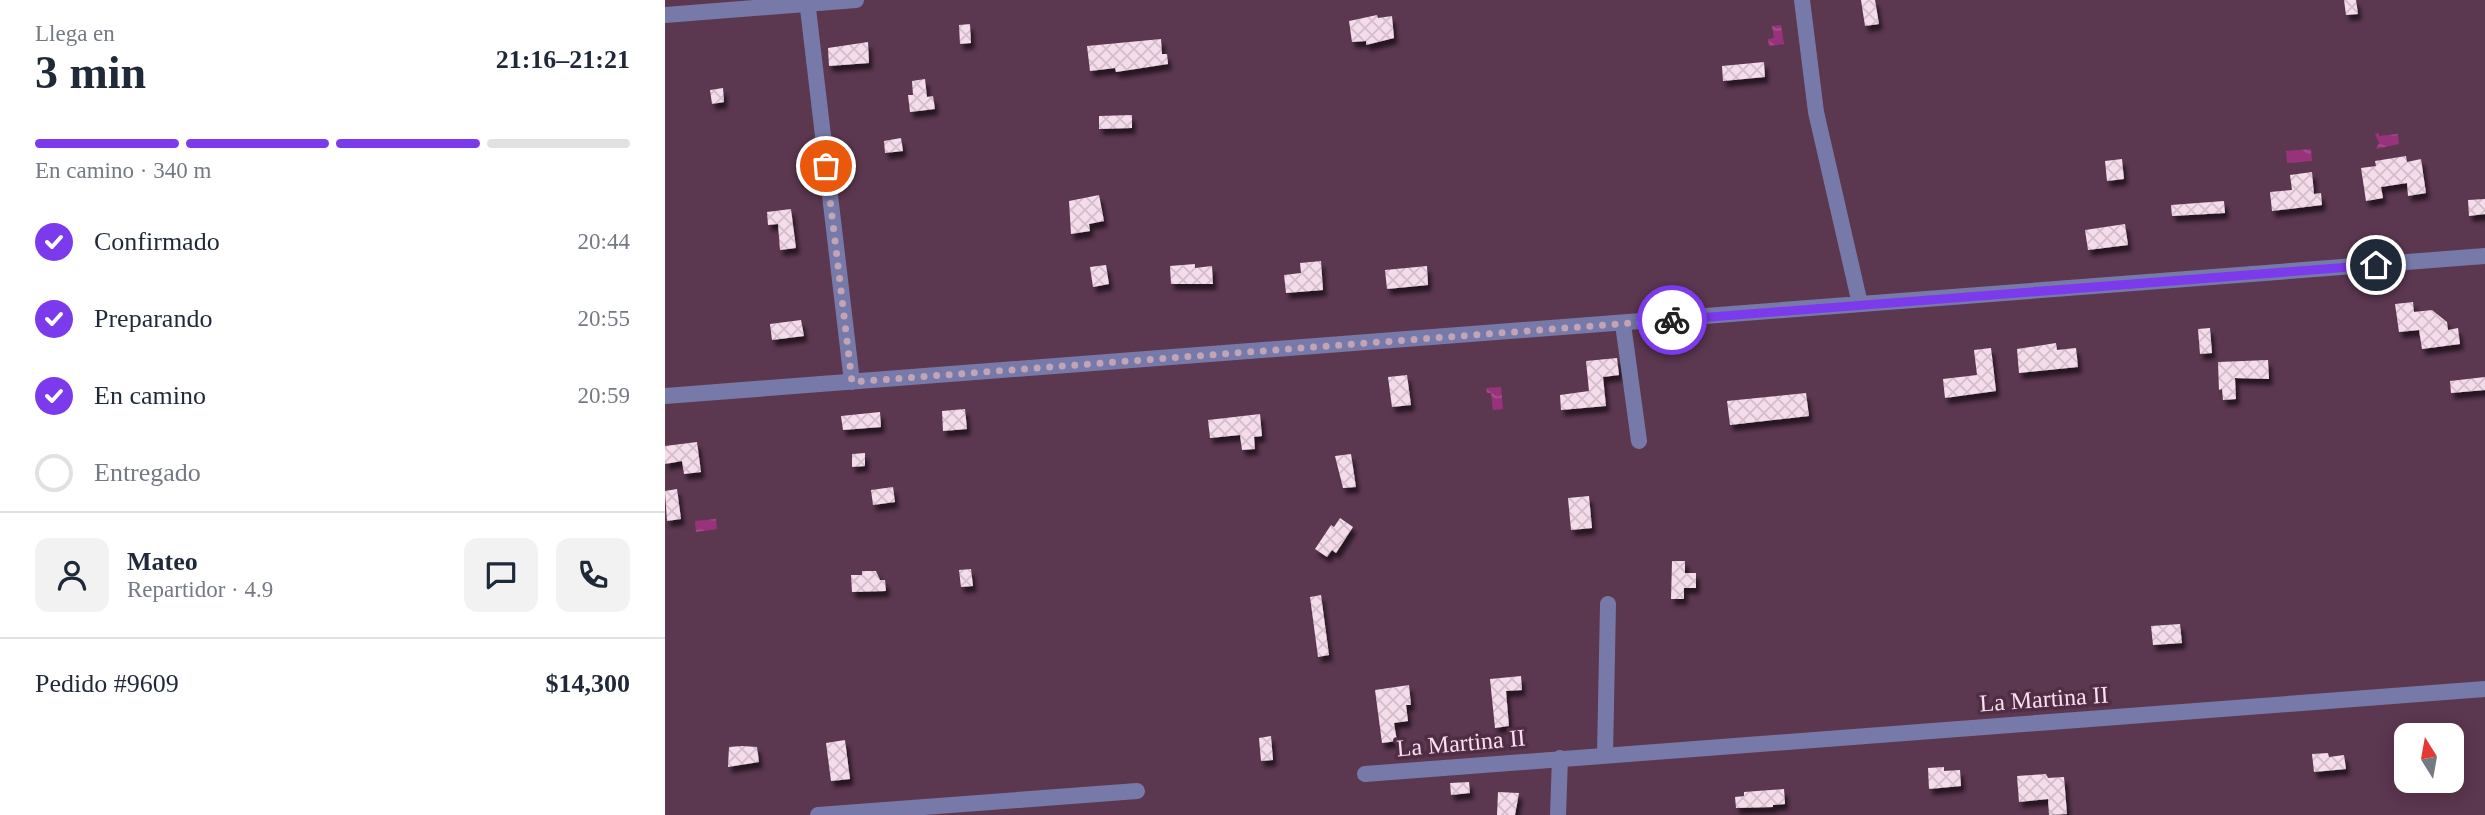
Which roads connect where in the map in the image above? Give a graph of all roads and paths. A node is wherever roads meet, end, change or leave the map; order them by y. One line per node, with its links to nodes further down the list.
1 (856, 0): 3 (street)
2 (1802, 0): 6 (street)
3 (807, 2): 4 (street); 8 (street)
4 (665, 15)
5 (2485, 256): 6 (street)
6 (1860, 304): 7 (street)
7 (1623, 324): 8 (street); 10 (street)
8 (852, 382): 9 (street)
9 (665, 396)
10 (1639, 441)
11 (1608, 604): 13 (street)
12 (2485, 689): 13 (street, La Martina II)
13 (1605, 755): 14 (street, La Martina II)
14 (1560, 758): 15 (street, La Martina II); 18 (street, La Martina II)
15 (1365, 774)
16 (1137, 791): 17 (street)
17 (818, 815)
18 (1558, 815)

